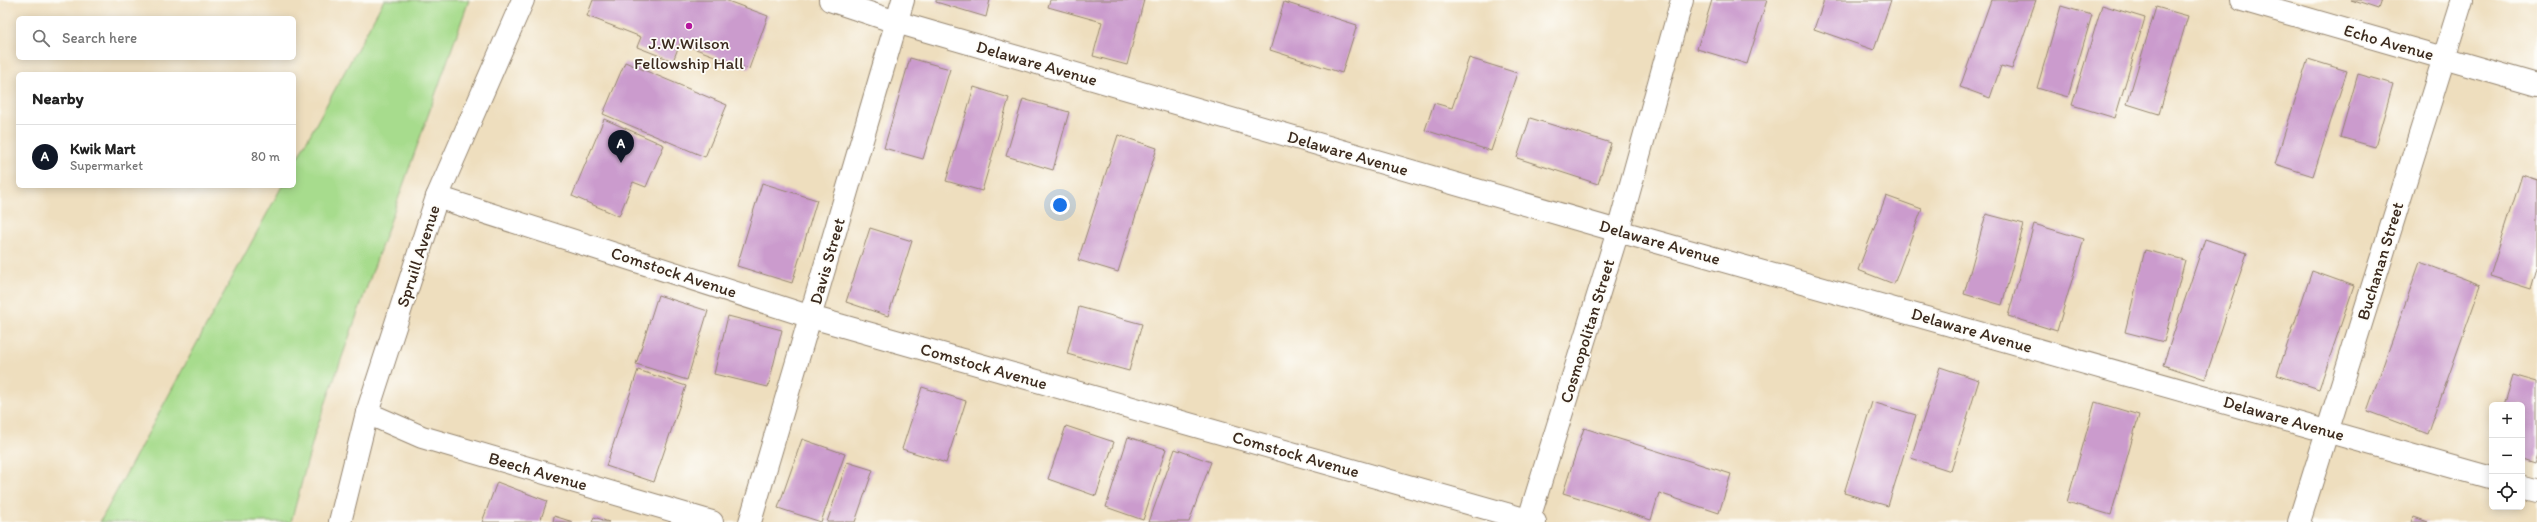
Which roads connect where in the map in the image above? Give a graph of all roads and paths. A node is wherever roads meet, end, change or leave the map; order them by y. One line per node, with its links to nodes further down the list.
1 (523, 0): 10 (street, Spruill Avenue)
2 (830, 0): 7 (street, Delaware Avenue)
3 (903, 0): 7 (street, Davis Street)
4 (1682, 0): 11 (street, Cosmopolitan Street)
5 (2242, 0): 8 (street, Echo Avenue)
6 (2462, 0): 8 (street, Buchanan Street)
7 (896, 22): 11 (street, Delaware Avenue); 12 (street, Davis Street)
8 (2444, 58): 9 (street, Echo Avenue); 14 (street, Buchanan Street)
9 (2537, 84)
10 (437, 197): 12 (street, Comstock Avenue); 13 (street, Spruill Avenue)
11 (1618, 231): 14 (street, Delaware Avenue); 18 (street, Cosmopolitan Street)
12 (811, 317): 18 (street, Comstock Avenue); 21 (street, Davis Street)
13 (367, 413): 19 (street, Spruill Avenue); 20 (street, Beech Avenue)
14 (2327, 430): 15 (street, Delaware Avenue); 22 (street, Buchanan Street)
15 (2489, 477)
16 (2525, 488): 17 (street)
17 (2537, 491)
18 (1531, 521)
19 (340, 522)
20 (712, 522)
21 (750, 522)
22 (2299, 522)

